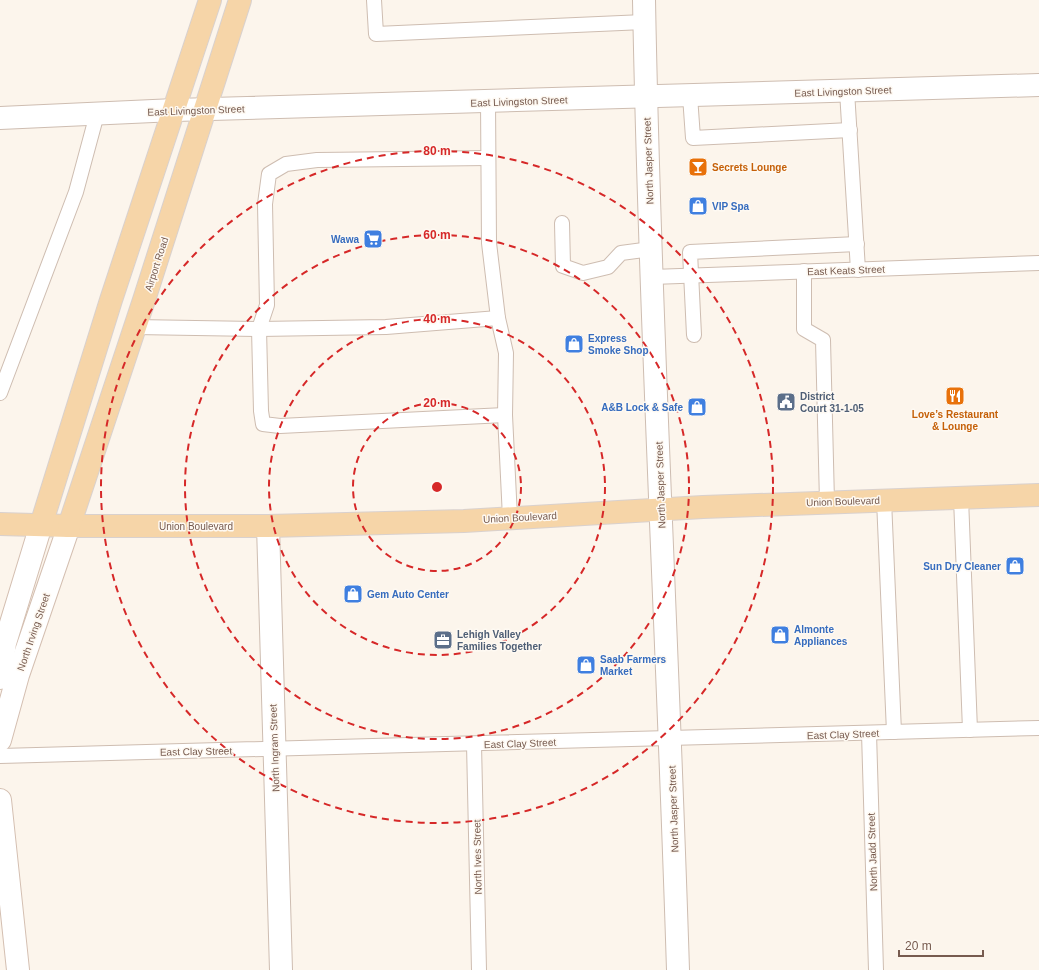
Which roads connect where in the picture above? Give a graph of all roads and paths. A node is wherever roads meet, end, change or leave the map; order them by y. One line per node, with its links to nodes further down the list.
1 (210, 0): 11 (main road)
2 (240, 0): 12 (main road, Airport Road)
3 (374, 0): 5 (lane)
4 (644, 0): 5 (street, North Jasper Street)
5 (644, 22): 9 (street, North Jasper Street)
6 (1039, 85): 7 (street, East Livingston Street)
7 (847, 91): 8 (street, East Livingston Street); 15 (lane)
8 (690, 96): 9 (street, East Livingston Street); 15 (lane)
9 (646, 97): 10 (street, East Livingston Street); 19 (street, North Jasper Street)
10 (488, 101): 12 (street, East Livingston Street); 16 (lane)
11 (175, 110): 12 (street, East Livingston Street); 13 (street, East Livingston Street); 38 (main road)
12 (205, 110): 26 (main road, Airport Road)
13 (97, 114): 14 (street, East Livingston Street); 29 (lane)
14 (0, 118)
15 (850, 130): 18 (lane)
16 (488, 158): 25 (lane); 27 (lane)
17 (562, 223): 19 (lane)
18 (857, 244): 21 (lane); 23 (lane)
19 (651, 249): 24 (street, North Jasper Street)
20 (1039, 263): 21 (lane, East Keats Street)
21 (858, 270): 22 (lane, East Keats Street)
22 (804, 272): 23 (lane, East Keats Street); 34 (lane)
23 (691, 276): 24 (lane, East Keats Street); 28 (lane)
24 (652, 277): 35 (street, North Jasper Street)
25 (498, 318): 27 (lane); 30 (lane)
26 (136, 327): 27 (lane); 39 (main road, Airport Road)
27 (260, 329): 30 (lane)
28 (694, 335)
29 (0, 393)
30 (505, 415): 36 (lane)
31 (1039, 495): 32 (main road, Union Boulevard)
32 (961, 498): 33 (main road, Union Boulevard); 43 (lane)
33 (884, 500): 34 (main road, Union Boulevard); 44 (lane)
34 (827, 502): 35 (main road, Union Boulevard)
35 (661, 510): 36 (main road, Union Boulevard); 46 (street, North Jasper Street)
36 (510, 518): 40 (main road, Union Boulevard)
37 (0, 524): 38 (main road, Union Boulevard)
38 (41, 525): 39 (main road, Union Boulevard); 41 (street, North Irving Street)
39 (70, 526): 40 (main road, Union Boulevard); 47 (street, North Irving Street)
40 (268, 526): 49 (street, North Ingram Street)
41 (0, 678)
42 (1039, 728): 43 (lane, East Clay Street)
43 (970, 730): 44 (lane, East Clay Street)
44 (894, 732): 45 (lane, East Clay Street)
45 (868, 733): 46 (lane, East Clay Street); 56 (lane, North Jadd Street)
46 (671, 738): 48 (lane, East Clay Street); 55 (street, North Jasper Street)
47 (0, 740)
48 (474, 744): 49 (lane, East Clay Street); 54 (lane, North Ives Street)
49 (274, 749): 50 (lane, East Clay Street); 53 (street, North Ingram Street)
50 (0, 756)
51 (0, 802): 52 (street)
52 (18, 970)
53 (281, 970)
54 (480, 970)
55 (678, 970)
56 (876, 970)

